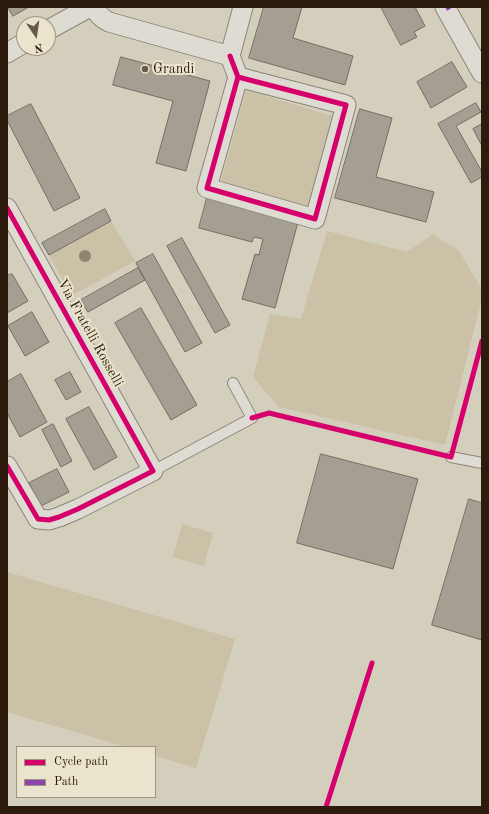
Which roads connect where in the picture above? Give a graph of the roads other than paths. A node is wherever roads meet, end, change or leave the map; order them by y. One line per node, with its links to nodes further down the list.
1 (90, 7): 5 (street)
2 (93, 7): 9 (street)
3 (243, 7): 9 (street)
4 (445, 7): 10 (street)
5 (69, 12): 6 (street)
6 (56, 23)
7 (16, 48): 8 (street)
8 (7, 53)
9 (230, 56): 11 (street)
10 (482, 73)
11 (238, 77): 11 (street)
12 (7, 208): 17 (street, Via Fratelli Rosselli)
13 (232, 383): 17 (lane)
14 (451, 456): 15 (lane)
15 (482, 463)
16 (7, 466): 17 (street)
17 (153, 471)

